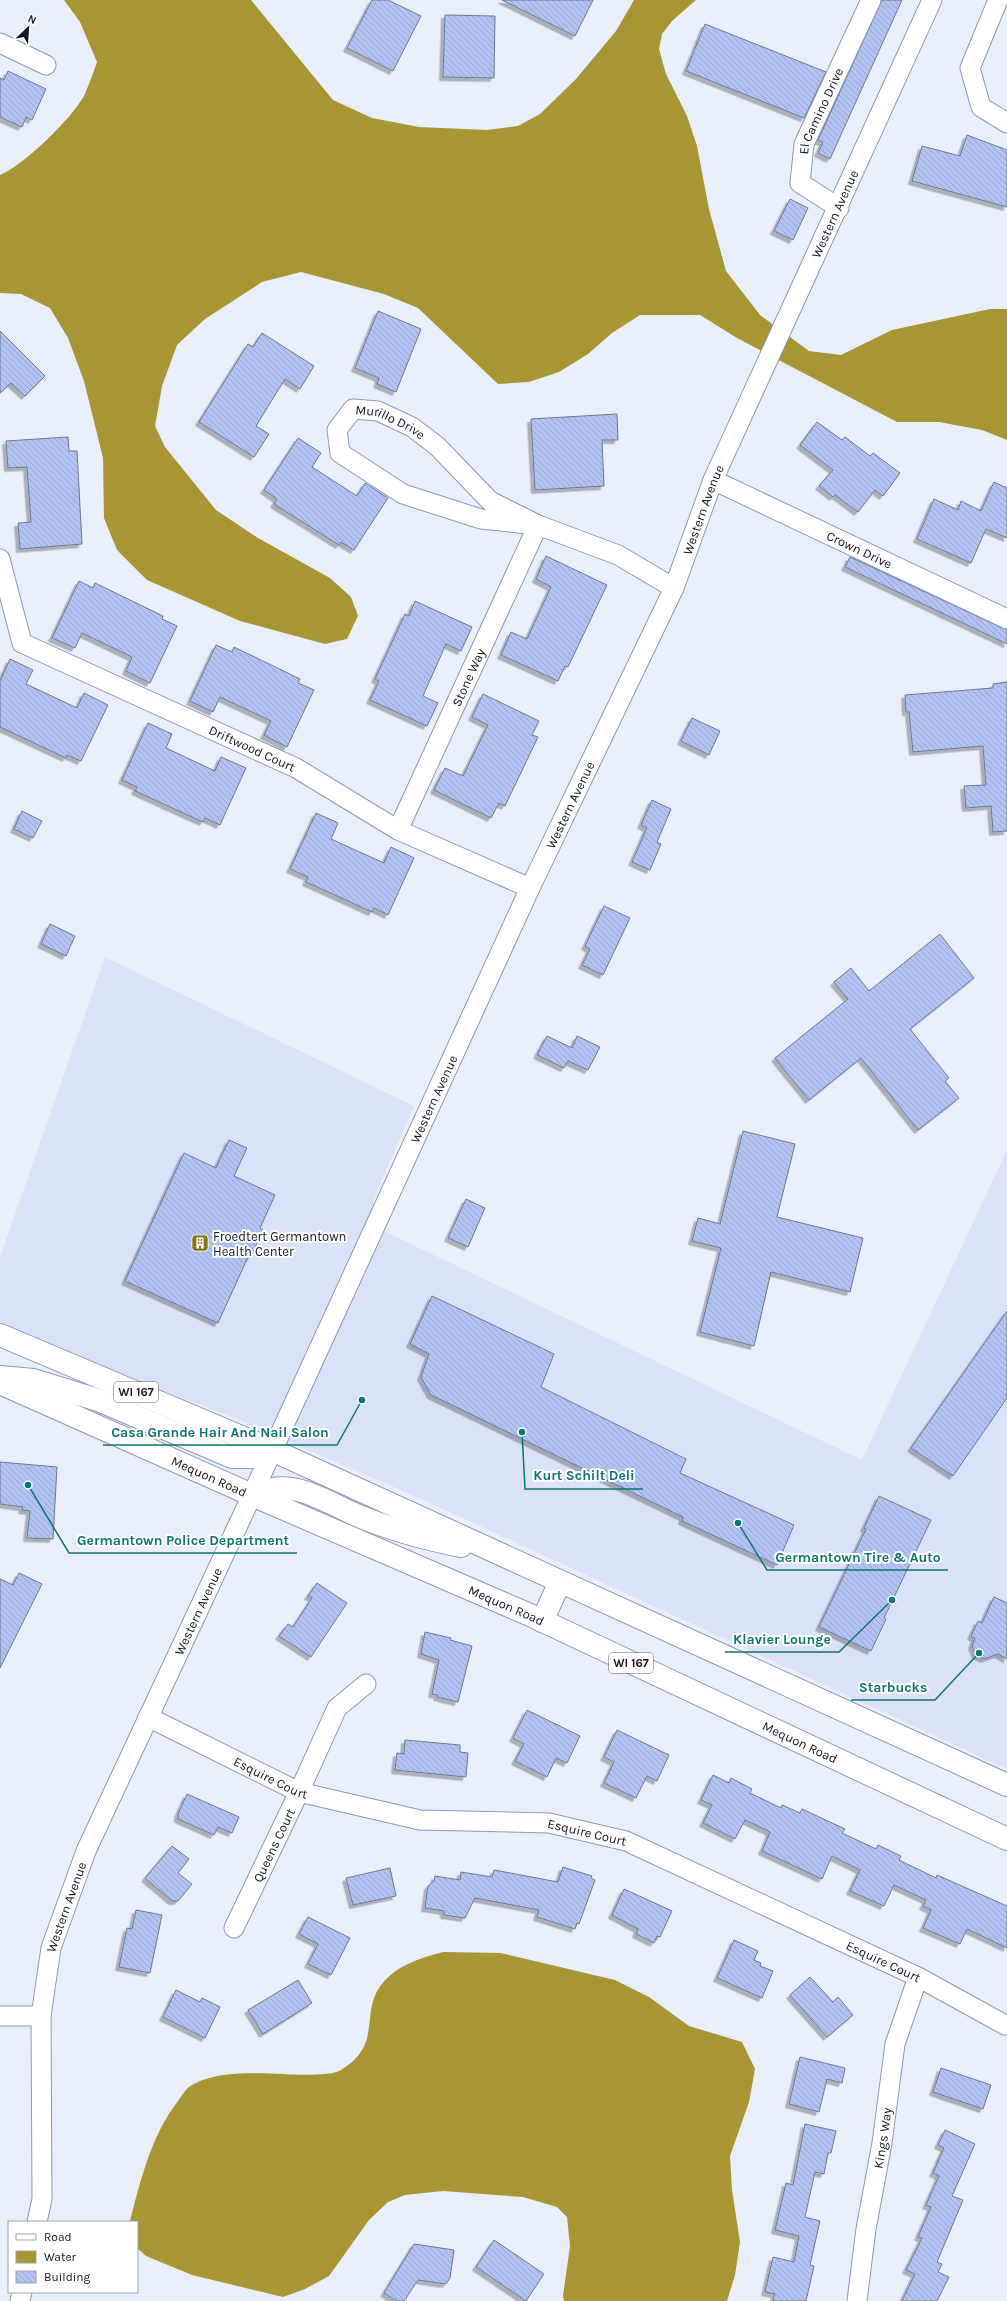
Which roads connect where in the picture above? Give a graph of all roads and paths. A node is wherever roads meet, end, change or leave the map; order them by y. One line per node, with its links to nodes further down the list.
1 (871, 0): 7 (street, El Camino Drive)
2 (932, 0): 7 (street, Western Avenue)
3 (998, 0): 6 (street)
4 (0, 43): 5 (street)
5 (46, 65)
6 (1007, 123)
7 (839, 208): 8 (street, Western Avenue)
8 (712, 480): 12 (street, Western Avenue); 13 (street, Crown Drive)
9 (538, 525): 9 (street, Murillo Drive); 12 (street, Murillo Drive); 14 (street, Stone Way)
10 (0, 559): 11 (street, Driftwood Court)
11 (4, 585): 14 (street, Driftwood Court)
12 (674, 588): 15 (street, Western Avenue)
13 (1007, 619)
14 (398, 830): 15 (street, Driftwood Court)
15 (530, 888): 19 (street, Western Avenue)
16 (0, 1335): 19 (main road, WI 167)
17 (0, 1377): 19 (main road)
18 (0, 1383): 20 (main road, Mequon Road / WI 167)
19 (272, 1450): 20 (street, Western Avenue); 21 (main road, WI 167)
20 (252, 1495): 21 (main road); 23 (main road, Mequon Road / WI 167); 25 (street, Western Avenue)
21 (491, 1551): 22 (main road, WI 167)
22 (560, 1582): 23 (main road); 26 (main road, WI 167)
23 (542, 1621): 28 (main road, Mequon Road / WI 167)
24 (366, 1684): 27 (street, Queens Court)
25 (148, 1717): 27 (street, Esquire Court); 34 (street, Western Avenue)
26 (1007, 1786)
27 (299, 1792): 31 (street, Queens Court); 32 (street, Esquire Court)
28 (959, 1815): 29 (main road); 30 (main road, Mequon Road / WI 167)
29 (1007, 1826)
30 (1007, 1838)
31 (234, 1928)
32 (918, 1977): 35 (street, Esquire Court); 37 (street, Kings Way)
33 (0, 2016): 34 (street)
34 (42, 2016): 36 (street, Western Avenue)
35 (1005, 2025)
36 (37, 2221)
37 (856, 2301)

